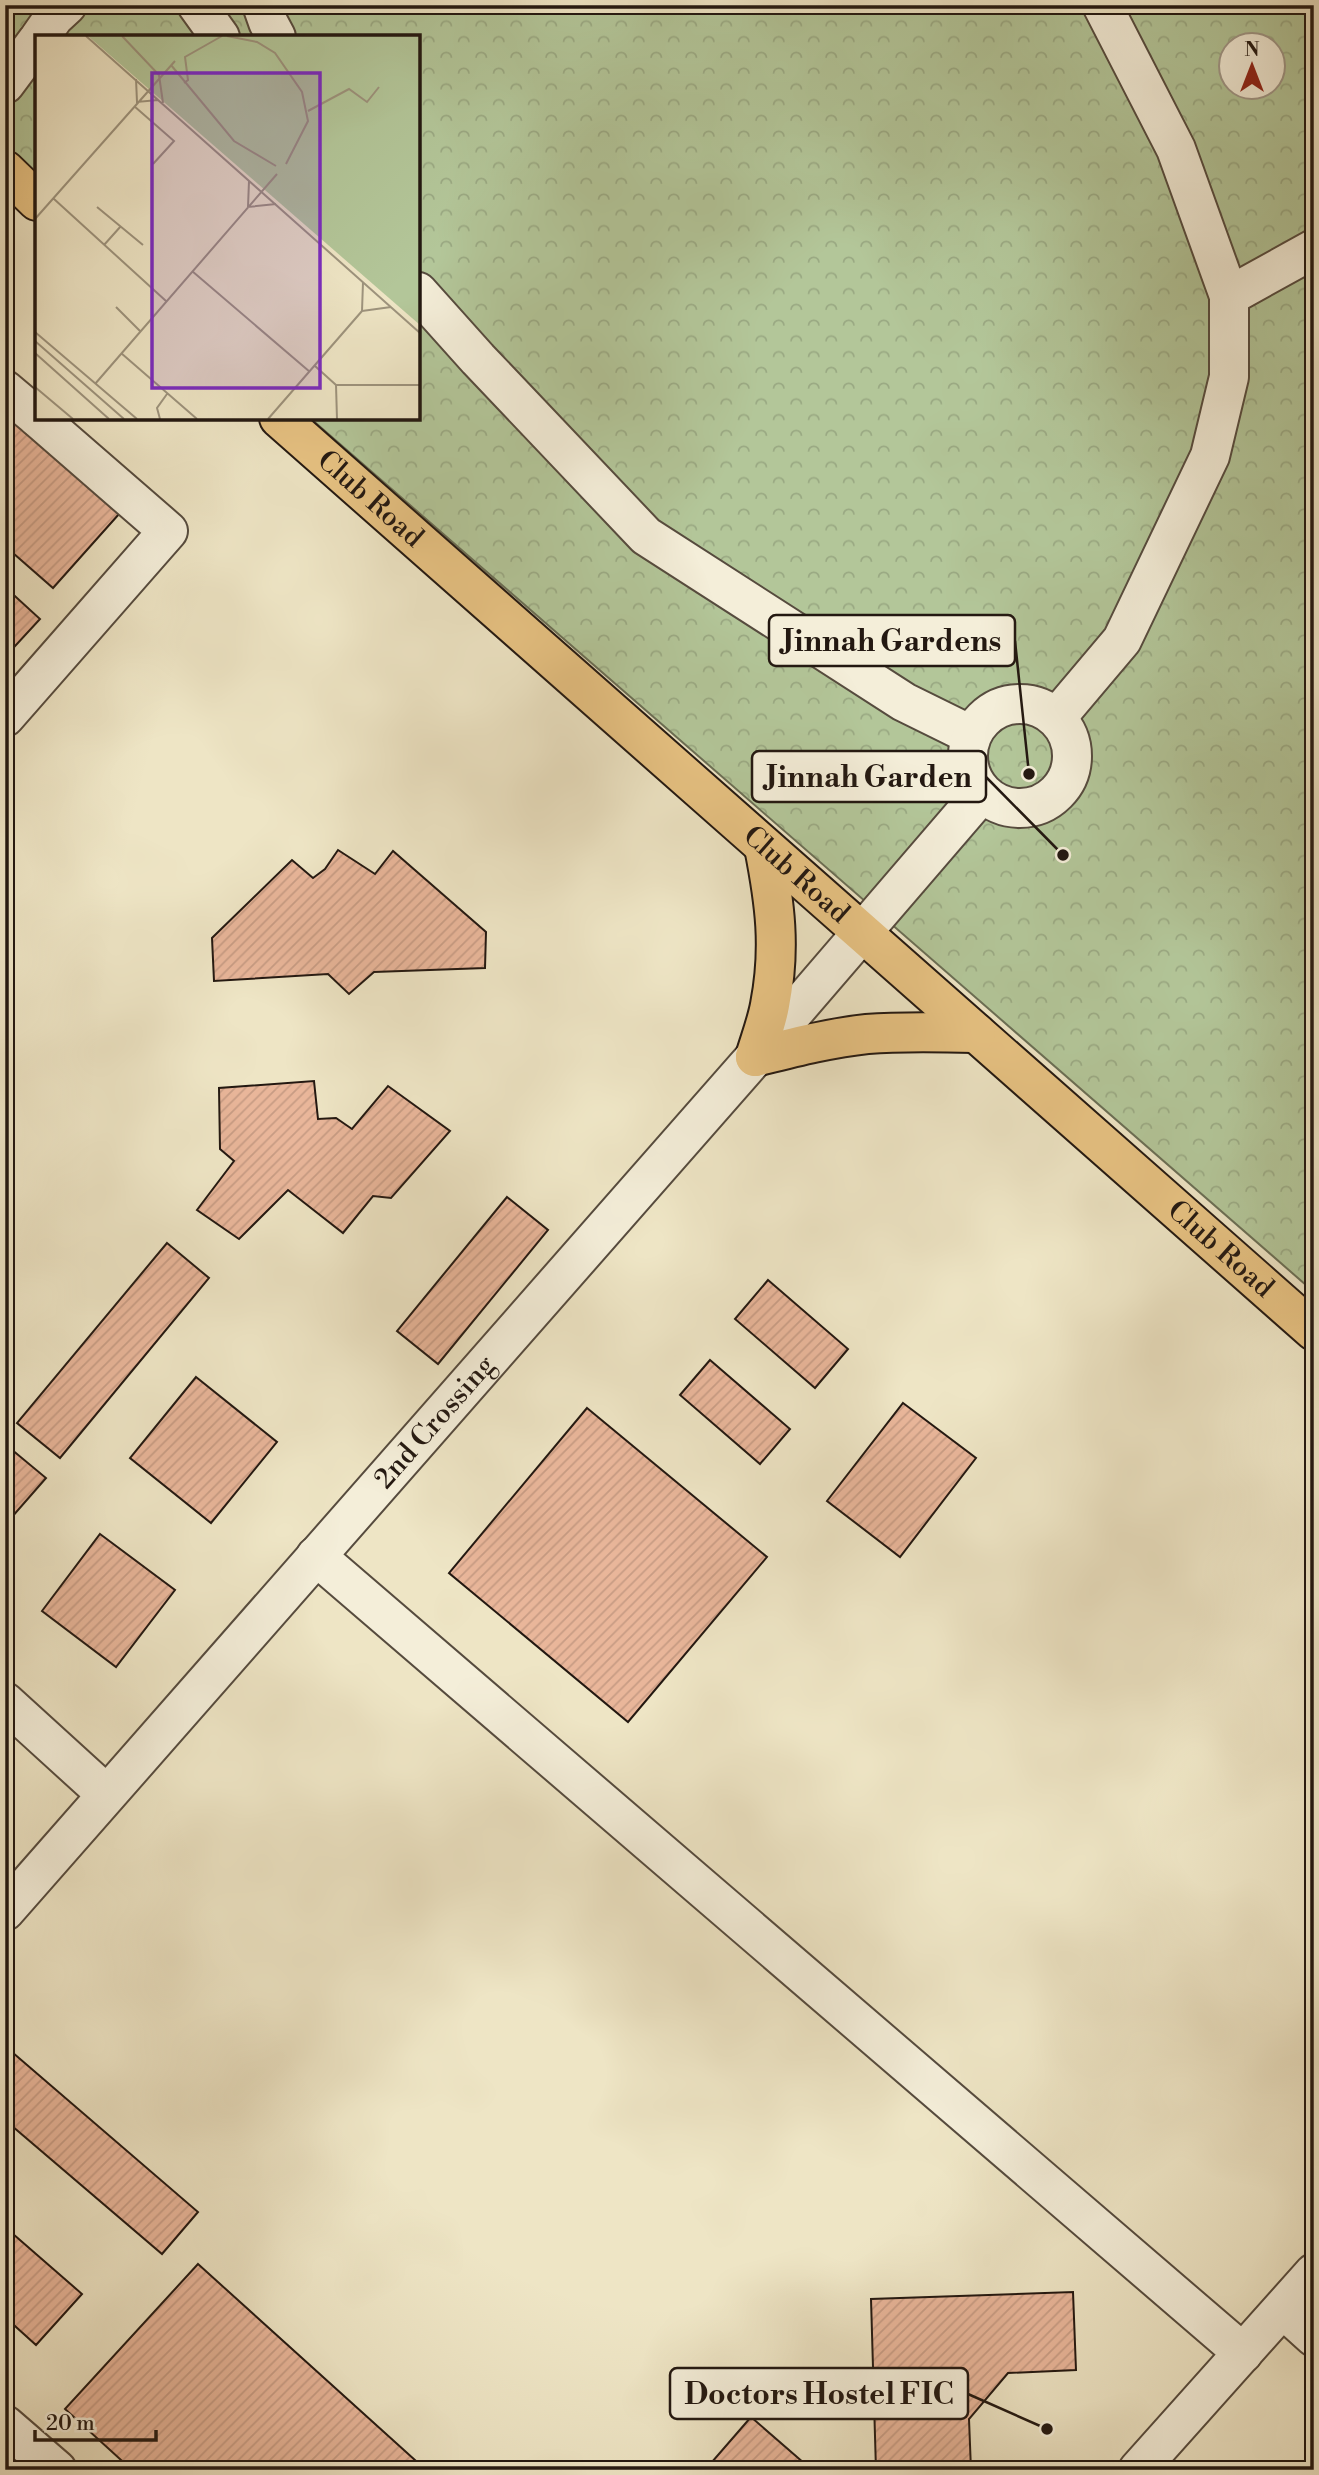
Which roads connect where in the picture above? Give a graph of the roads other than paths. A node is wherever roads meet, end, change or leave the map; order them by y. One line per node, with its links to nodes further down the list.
1 (197, 5): 4 (street)
2 (262, 5): 5 (street)
3 (1101, 5): 14 (street)
4 (219, 35)
5 (275, 35)
6 (35, 43): 7 (street)
7 (5, 85)
8 (5, 170): 9 (main road)
9 (35, 199)
10 (5, 209): 11 (main road)
11 (35, 211)
12 (1314, 249): 14 (street)
13 (420, 294): 21 (street)
14 (1229, 296): 20 (street)
15 (5, 390): 16 (street)
16 (35, 416)
17 (39, 420): 19 (street)
18 (281, 420): 23 (main road, Club Road)
19 (5, 717)
20 (1056, 717): 21 (street); 22 (street)
21 (971, 735): 22 (street)
22 (982, 793): 24 (street, 2nd Crossing)
23 (764, 848): 24 (main road, Club Road); 26 (main road)
24 (863, 932): 25 (main road, Club Road); 26 (street, 2nd Crossing)
25 (976, 1033): 26 (main road); 27 (main road, Club Road)
26 (755, 1057): 28 (street, 2nd Crossing)
27 (1314, 1331)
28 (316, 1556): 30 (street, 2nd Crossing); 35 (street)
29 (5, 1702): 30 (street)
30 (106, 1794): 31 (street, 2nd Crossing)
31 (5, 1911)
32 (1314, 2273): 33 (street)
33 (1283, 2309): 34 (street); 35 (street)
34 (1314, 2337)
35 (1243, 2353): 38 (street)
36 (5, 2425): 37 (street)
37 (57, 2470)
38 (1138, 2470)

